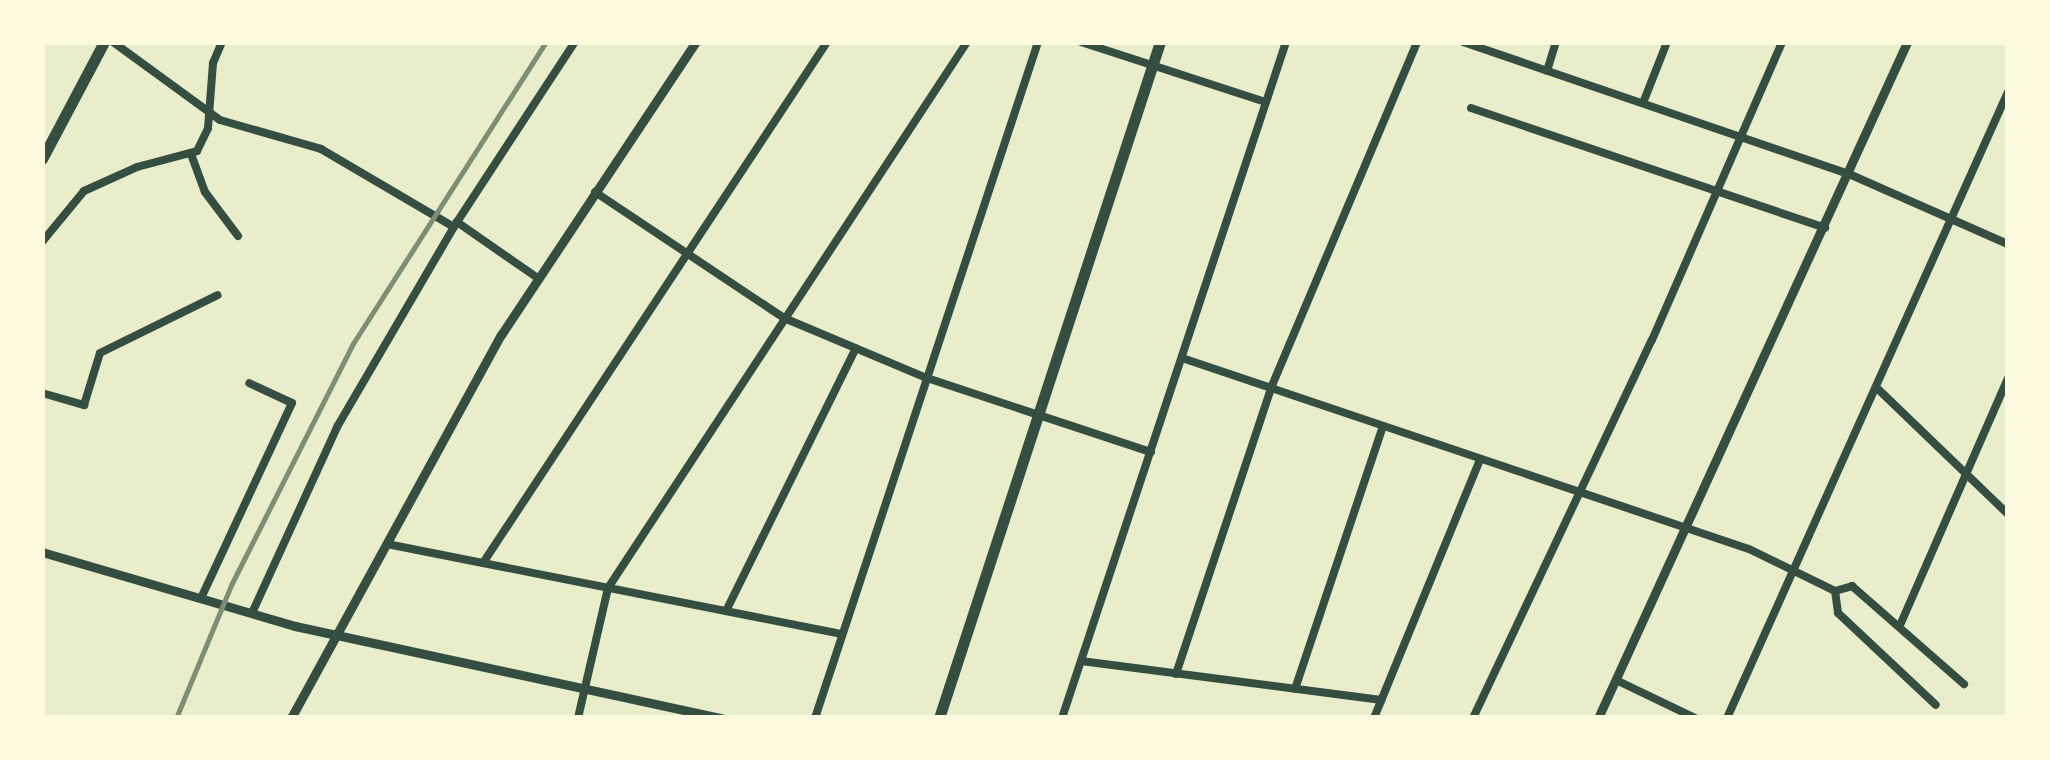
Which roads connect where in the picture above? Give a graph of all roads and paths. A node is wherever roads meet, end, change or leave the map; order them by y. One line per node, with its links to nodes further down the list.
1 (104, 42): 27 (main road)
2 (113, 42): 24 (street)
3 (222, 42): 24 (street)
4 (575, 42): 32 (street)
5 (696, 42): 29 (street)
6 (827, 42): 37 (street)
7 (967, 42): 40 (street)
8 (1038, 42): 43 (street)
9 (1081, 42): 18 (street)
10 (1160, 42): 18 (main road)
11 (1286, 42): 21 (street)
12 (1417, 42): 46 (street)
13 (1463, 42): 19 (street)
14 (1556, 42): 19 (street)
15 (1666, 42): 22 (street)
16 (1782, 42): 25 (street)
17 (1907, 42): 28 (street)
18 (1153, 65): 21 (street); 49 (main road)
19 (1547, 71): 22 (street)
20 (2008, 92): 31 (street)
21 (1266, 102): 42 (street)
22 (1643, 104): 25 (street)
23 (1470, 108): 30 (street)
24 (209, 110): 26 (street); 32 (street)
25 (1740, 136): 28 (street); 30 (street)
26 (191, 154): 34 (street); 35 (street)
27 (42, 159)
28 (1850, 174): 31 (street); 33 (street)
29 (595, 192): 37 (street); 38 (street)
30 (1717, 192): 33 (street); 54 (street)
31 (1952, 220): 36 (street); 47 (street)
32 (455, 225): 38 (street); 65 (street)
33 (1825, 228): 56 (street)
34 (238, 236)
35 (42, 242)
36 (2008, 244)
37 (686, 254): 40 (street); 59 (street)
38 (539, 279): 57 (street)
39 (218, 295): 48 (street)
40 (784, 318): 41 (street); 61 (street)
41 (856, 348): 43 (street); 64 (street)
42 (1182, 358): 46 (street); 51 (street)
43 (927, 378): 49 (street); 67 (street)
44 (2008, 378): 53 (street)
45 (249, 383): 63 (street)
46 (1271, 388): 50 (street); 70 (street)
47 (1878, 390): 53 (street); 60 (street)
48 (42, 393)
49 (1038, 415): 51 (street); 81 (main road)
50 (1383, 426): 52 (street); 74 (street)
51 (1151, 452): 69 (street)
52 (1480, 458): 54 (street); 75 (street)
53 (1965, 475): 55 (street); 66 (street)
54 (1580, 492): 56 (street); 84 (street)
55 (2008, 514)
56 (1688, 529): 60 (street); 71 (street)
57 (387, 544): 59 (street); 68 (street)
58 (42, 552): 63 (street)
59 (484, 563): 61 (street)
60 (1798, 570): 62 (street); 87 (street)
61 (608, 588): 64 (street); 73 (street)
62 (1835, 591): 66 (street); 76 (street)
63 (202, 596): 65 (street)
64 (726, 612): 67 (street)
65 (252, 613): 68 (street)
66 (1901, 624): 72 (street)
67 (842, 634): 80 (street)
68 (336, 636): 73 (street); 77 (street)
69 (1081, 661): 70 (street); 82 (street)
70 (1176, 674): 74 (street)
71 (1616, 680): 85 (street); 86 (street)
72 (1964, 684)
73 (584, 687): 78 (street); 79 (street)
74 (1294, 689): 75 (street)
75 (1381, 700): 83 (street)
76 (1936, 705)
77 (292, 718)
78 (578, 718)
79 (722, 718)
80 (815, 718)
81 (940, 718)
82 (1062, 718)
83 (1374, 718)
84 (1473, 718)
85 (1598, 718)
86 (1695, 718)
87 (1726, 718)

